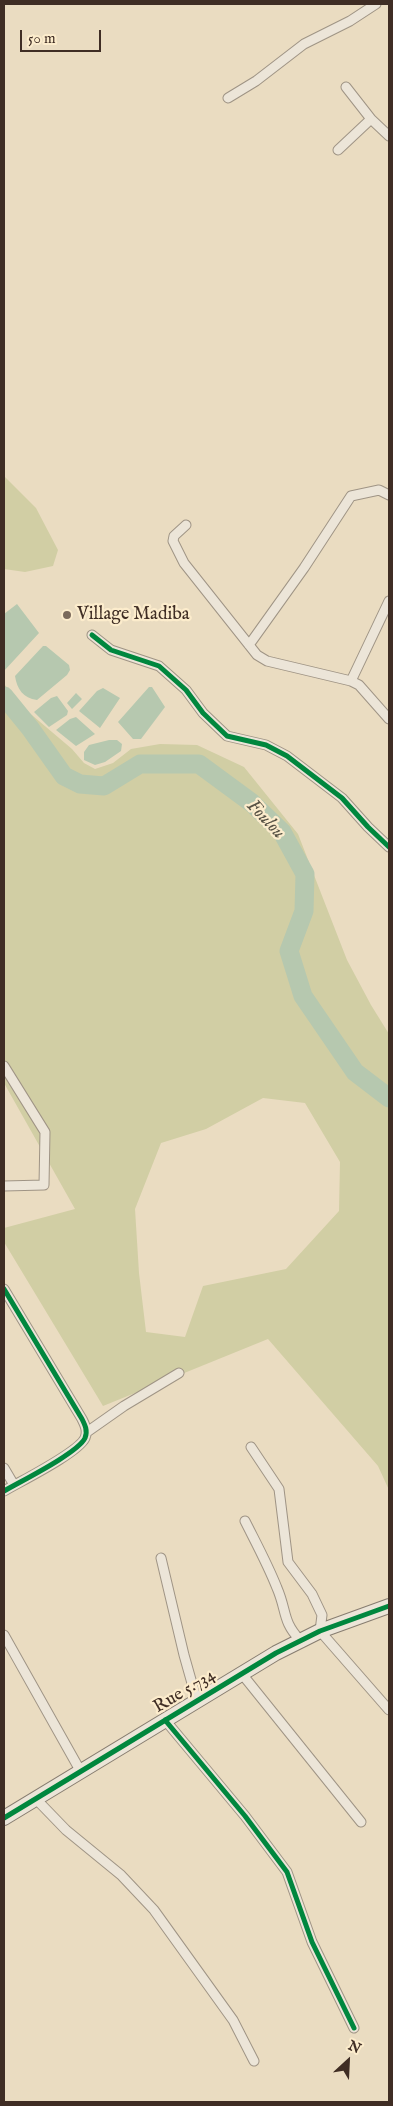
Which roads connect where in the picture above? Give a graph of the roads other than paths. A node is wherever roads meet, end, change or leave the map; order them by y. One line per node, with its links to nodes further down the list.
1 (376, 4): 3 (street)
2 (346, 87): 4 (street)
3 (228, 98)
4 (371, 119): 5 (street); 6 (street)
5 (389, 136)
6 (338, 150)
7 (389, 494): 11 (street)
8 (186, 525): 11 (street)
9 (389, 601): 12 (street)
10 (92, 635): 14 (street)
11 (249, 645): 12 (street)
12 (351, 681): 13 (street)
13 (389, 720)
14 (389, 847)
15 (4, 1066): 16 (street)
16 (4, 1186)
17 (4, 1290): 19 (street)
18 (179, 1373): 19 (street)
19 (87, 1432): 22 (street)
20 (252, 1447): 27 (street)
21 (4, 1468): 22 (street)
22 (14, 1485): 23 (street)
23 (4, 1491)
24 (245, 1521): 29 (street)
25 (162, 1558): 31 (street)
26 (389, 1606): 27 (street, Rue 5.734)
27 (320, 1631): 29 (street, Rue 5.734); 32 (street)
28 (4, 1634): 34 (street)
29 (300, 1640): 30 (street, Rue 5.734)
30 (242, 1674): 31 (street, Rue 5.734); 37 (street)
31 (197, 1701): 33 (street, Rue 5.734)
32 (389, 1710)
33 (165, 1720): 34 (street, Rue 5.734); 38 (street)
34 (81, 1772): 35 (street, Rue 5.734)
35 (36, 1799): 36 (street, Rue 5.734); 39 (street)
36 (4, 1818)
37 (361, 1822)
38 (354, 2028)
39 (254, 2061)

